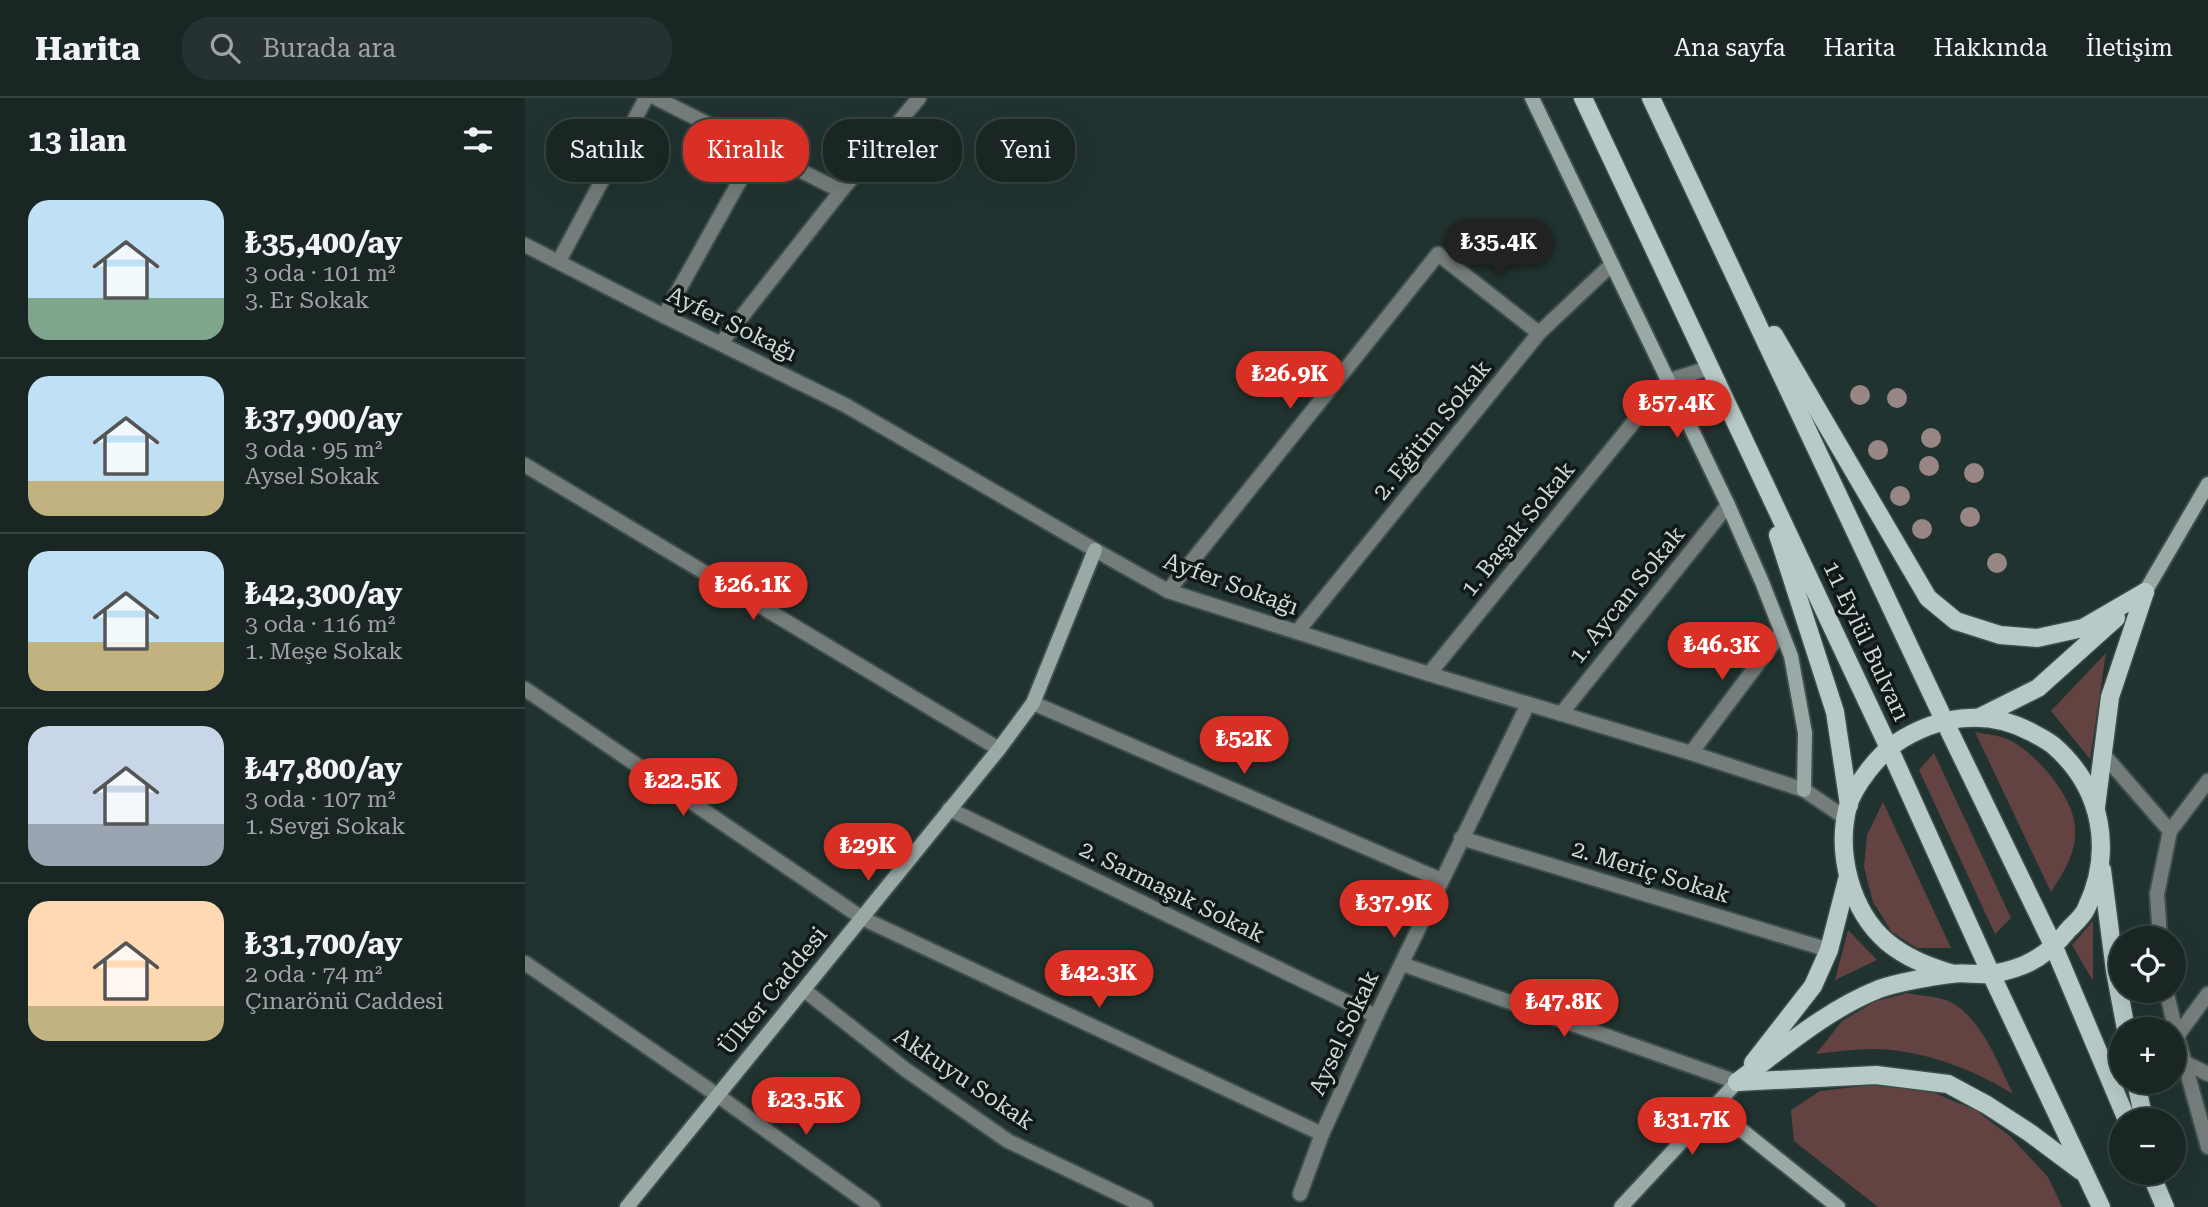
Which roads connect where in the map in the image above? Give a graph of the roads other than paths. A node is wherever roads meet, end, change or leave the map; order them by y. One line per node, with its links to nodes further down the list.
1 (646, 98): 13 (street)
2 (656, 98): 7 (street)
3 (919, 98): 10 (street)
4 (1532, 98): 14 (main road)
5 (1583, 98): 18 (main road, 11 Eylül Bulvarı)
6 (1651, 98): 11 (main road, 11 Eylül Bulvarı)
7 (697, 119)
8 (809, 175): 10 (street)
9 (739, 182): 15 (street)
10 (841, 191): 17 (street)
11 (1713, 230): 26 (main road); 35 (main road, 11 Eylül Bulvarı)
12 (525, 245): 13 (street, Ayfer Sokağı)
13 (559, 261): 15 (street, Ayfer Sokağı)
14 (1611, 265): 16 (street, 2. Eğitim Sokak); 19 (main road)
15 (663, 316): 17 (street, Ayfer Sokağı)
16 (1539, 333): 25 (street); 27 (street, 2. Eğitim Sokak)
17 (721, 343): 24 (street, Ayfer Sokağı)
18 (1709, 368): 19 (street); 21 (main road, 11 Eylül Bulvarı)
19 (1668, 380): 23 (main road); 29 (street, 1. Başak Sokak)
20 (525, 465): 37 (street)
21 (1756, 469): 36 (main road, 11 Eylül Bulvarı); 44 (main road)
22 (2208, 484): 26 (main road)
23 (1728, 505): 28 (main road); 33 (street, 1. Aycan Sokak)
24 (1095, 550): 25 (street, Ayfer Sokağı); 31 (main road, Ülker Caddesi)
25 (1168, 591): 27 (street, Ayfer Sokağı)
26 (2145, 592): 34 (main road); 39 (main road)
27 (1297, 632): 29 (street, Ayfer Sokağı)
28 (1781, 633): 38 (street); 41 (main road)
29 (1429, 674): 32 (street, Ayfer Sokağı)
30 (525, 689): 50 (street)
31 (1033, 703): 37 (main road, Ülker Caddesi); 49 (street)
32 (1528, 705): 33 (street, Ayfer Sokağı); 46 (street, Aysel Sokak)
33 (1561, 714): 38 (street, Ayfer Sokağı)
34 (1980, 718): 35 (main road); 42 (main road)
35 (1944, 720): 36 (main road); 52 (main road, 11 Eylül Bulvarı)
36 (1889, 748): 44 (main road); 57 (main road, 11 Eylül Bulvarı)
37 (999, 749): 43 (main road, Ülker Caddesi)
38 (1691, 753): 41 (street, Ayfer Sokağı)
39 (2103, 754): 42 (main road); 45 (street)
40 (2208, 781): 45 (street)
41 (1804, 790): 44 (street, Ayfer Sokağı)
42 (2096, 807): 47 (main road)
43 (949, 809): 50 (main road, Ülker Caddesi); 60 (street, 2. Sarmaşık Sokak)
44 (1848, 812): 48 (main road)
45 (2170, 831): 51 (street)
46 (1461, 838): 49 (street, Aysel Sokak); 53 (street, 2. Meriç Sokak)
47 (2101, 863): 52 (main road); 61 (main road)
48 (1847, 876): 53 (main road); 56 (main road)
49 (1441, 880): 55 (street, Aysel Sokak)
50 (862, 918): 58 (main road, Ülker Caddesi); 70 (street)
51 (2159, 926)
52 (2054, 947): 57 (main road); 69 (main road, 11 Eylül Bulvarı)
53 (1829, 950): 66 (main road)
54 (525, 963): 67 (street)
55 (1402, 964): 60 (street, Aysel Sokak); 66 (street)
56 (1953, 974): 57 (main road); 66 (main road)
57 (1991, 974): 72 (main road, 11 Eylül Bulvarı)
58 (804, 989): 67 (main road, Ülker Caddesi); 78 (street, Akkuyu Sokak)
59 (2208, 994): 62 (street)
60 (1376, 1016): 70 (street, Aysel Sokak)
61 (2124, 1017)
62 (2186, 1023)
63 (2186, 1063): 65 (street)
64 (2186, 1069): 71 (street)
65 (2208, 1074)
66 (1737, 1082): 68 (main road); 72 (main road)
67 (717, 1095): 76 (main road, Ülker Caddesi); 77 (street)
68 (1714, 1108): 79 (main road); 80 (main road)
69 (2122, 1108)
70 (1322, 1135): 74 (street, Aysel Sokak)
71 (2208, 1147)
72 (2083, 1173): 75 (main road, 11 Eylül Bulvarı)
73 (2156, 1185): 81 (main road)
74 (1300, 1194)
75 (2097, 1203)
76 (627, 1207)
77 (873, 1207)
78 (1146, 1207)
79 (1621, 1207)
80 (1838, 1207)
81 (2165, 1207)

